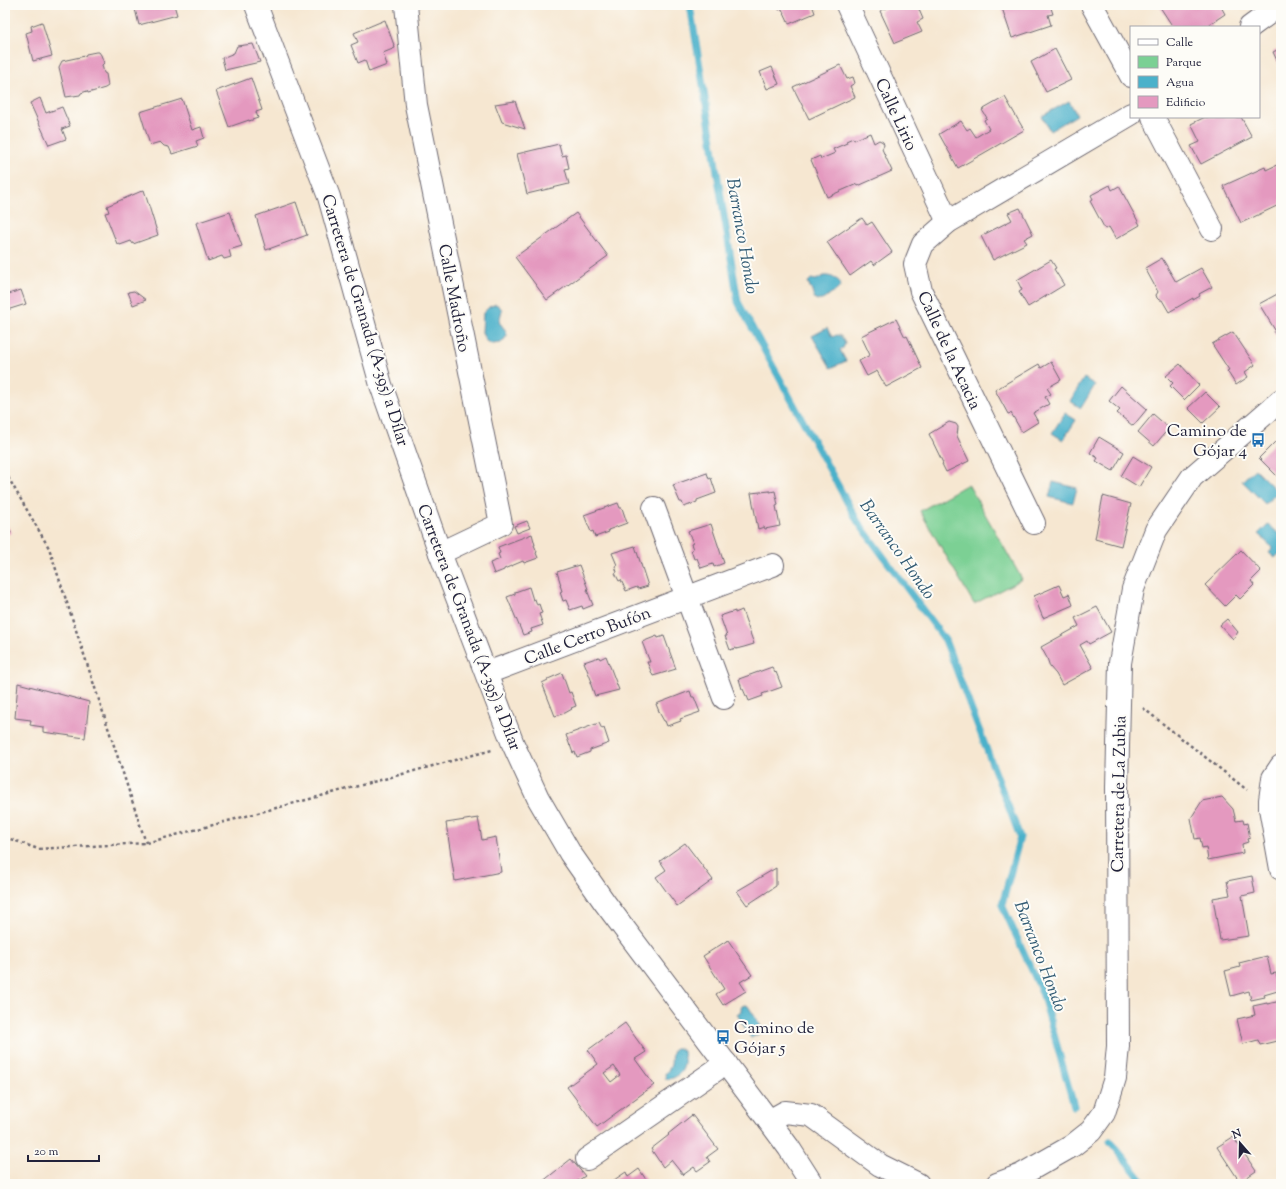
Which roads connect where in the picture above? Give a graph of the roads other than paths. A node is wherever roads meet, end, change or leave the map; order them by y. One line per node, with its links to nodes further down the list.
1 (256, 5): 15 (street, Carretera de Granada (A-395) a Dílar)
2 (406, 5): 15 (street, Calle Madroño)
3 (847, 5): 10 (street, Calle Lirio)
4 (1092, 5): 7 (street)
5 (1280, 5): 6 (street)
6 (1251, 26)
7 (1130, 74)
8 (1130, 115): 10 (street, Calle de la Acacia)
9 (1154, 118): 11 (street)
10 (948, 222): 14 (street, Calle de la Acacia)
11 (1212, 229)
12 (1281, 400): 28 (street, Carretera de La Zubia)
13 (654, 508): 17 (street)
14 (1034, 523)
15 (440, 553): 18 (street, Carretera de Granada (A-395) a Dílar)
16 (773, 565): 17 (street, Calle Cerro Bufón)
17 (687, 597): 18 (street, Calle Cerro Bufón); 19 (street)
18 (487, 673): 23 (street, Carretera de Granada (A-395) a Dílar)
19 (724, 698)
20 (1281, 766): 21 (street)
21 (1274, 808): 22 (street)
22 (1281, 869)
23 (726, 1063): 24 (street, Carretera de Granada (A-395) a Dílar); 25 (street)
24 (769, 1121): 26 (street, Carretera de Granada (A-395) a Dílar); 27 (street)
25 (587, 1159)
26 (812, 1184)
27 (918, 1184)
28 (997, 1184)

